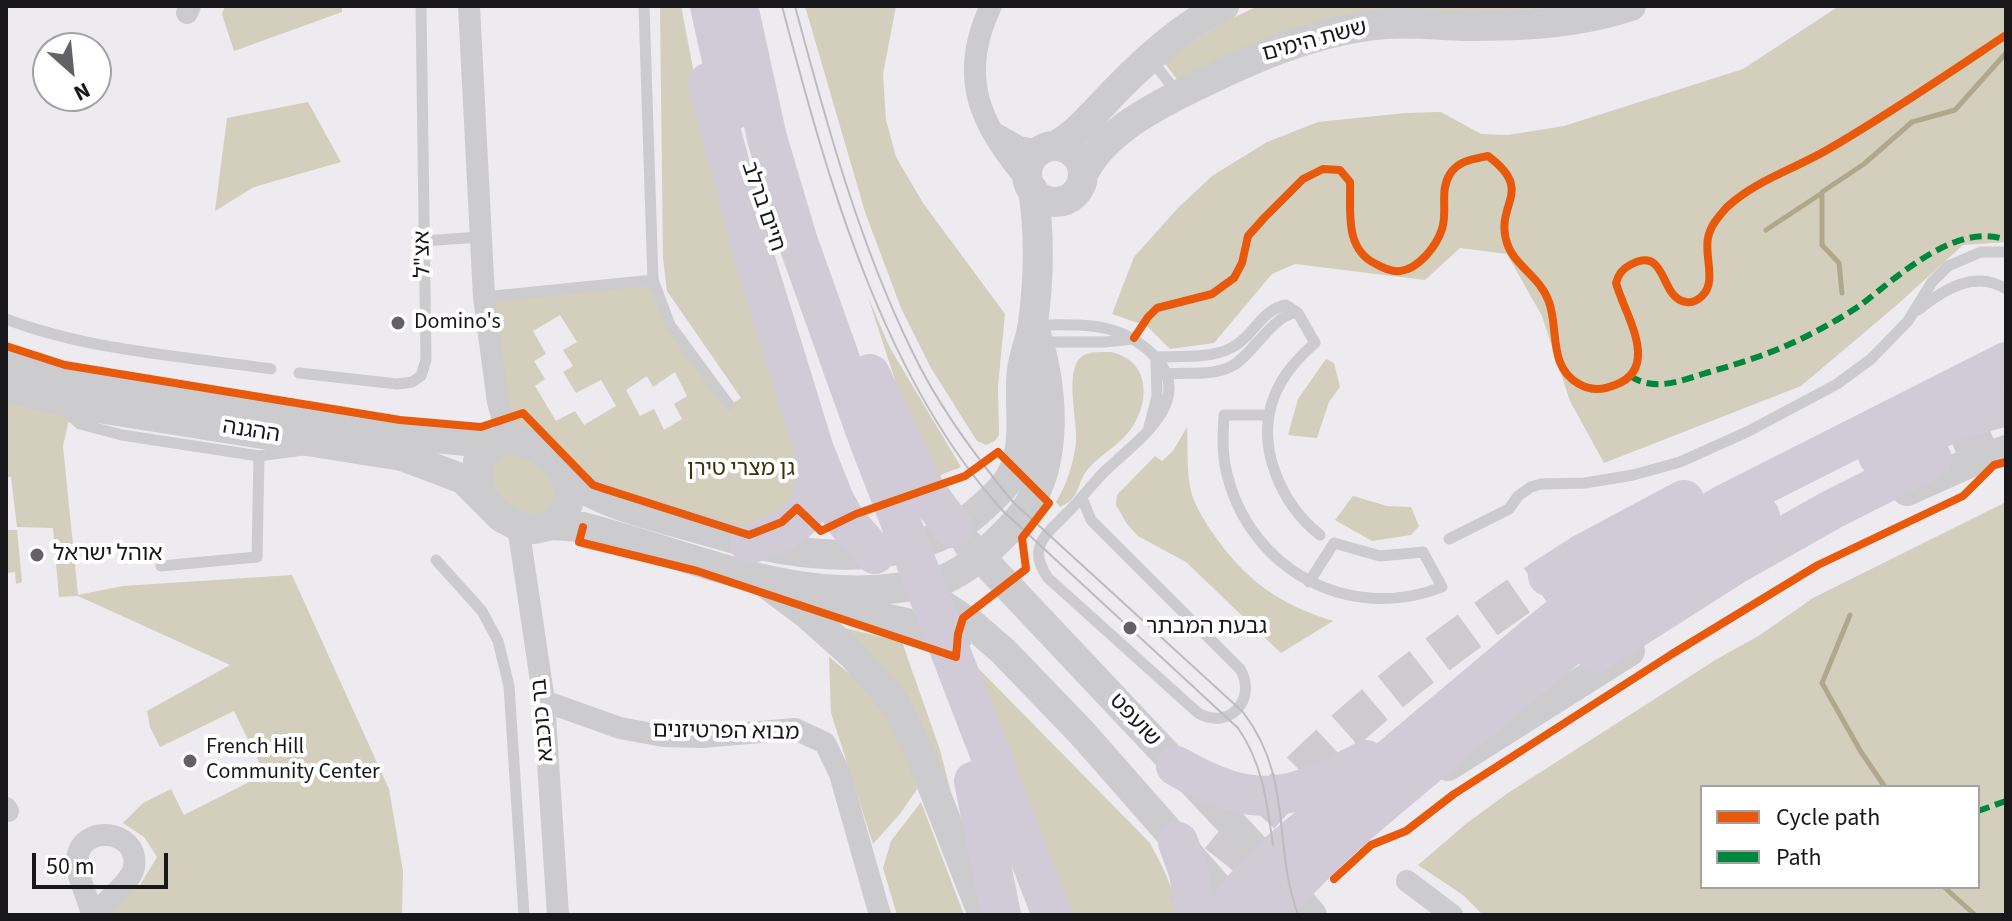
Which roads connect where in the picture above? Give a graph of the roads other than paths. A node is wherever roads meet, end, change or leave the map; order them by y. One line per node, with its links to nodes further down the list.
1 (421, 6): 18 (lane, אצ"ל)
2 (469, 6): 17 (street)
3 (644, 6): 21 (lane)
4 (693, 6): 46 (highway)
5 (710, 6): 38 (highway, חיים ברלב)
6 (738, 6): 38 (highway, חיים ברלב)
7 (758, 6): 54 (highway)
8 (991, 6): 13 (street)
9 (1224, 6): 11 (street)
10 (1631, 6): 12 (street, ששת הימים)
11 (1151, 59): 12 (lane); 14 (street)
12 (1179, 95): 16 (street, ששת הימים)
13 (989, 128): 14 (street); 15 (street)
14 (1048, 148): 15 (street); 16 (street)
15 (1030, 186): 16 (street); 20 (street, ששת הימים)
16 (1076, 186): 20 (street, ששת הימים)
17 (480, 237): 18 (lane); 23 (street)
18 (424, 241): 34 (lane, אצ"ל)
19 (2006, 252): 25 (lane)
20 (1039, 260): 27 (street, ששת הימים)
21 (653, 280): 23 (lane); 39 (lane)
22 (2006, 289): 25 (lane)
23 (484, 297): 44 (street)
24 (1298, 313): 30 (lane); 35 (lane); 41 (lane)
25 (1912, 316): 56 (lane)
26 (6, 319): 33 (lane)
27 (1033, 336): 28 (lane); 28 (lane); 54 (street, ששת הימים); 58 (street, ששת הימים)
28 (1134, 338): 30 (lane)
29 (2006, 348): 62 (highway)
30 (1155, 357): 35 (lane); 43 (lane)
31 (2006, 362): 69 (highway)
32 (6, 364): 44 (street, ההגנה)
33 (271, 369)
34 (299, 373)
35 (1166, 374): 43 (lane)
36 (6, 387): 37 (street, ההגנה)
37 (49, 397): 45 (street, ההגנה); 48 (lane)
38 (842, 400): 70 (highway)
39 (729, 405)
40 (2006, 406): 72 (highway)
41 (1269, 415): 55 (lane); 63 (lane)
42 (2006, 426): 67 (highway)
43 (1148, 431): 50 (lane)
44 (502, 435): 49 (street); 51 (street)
45 (330, 445): 48 (lane); 51 (street, ההגנה)
46 (814, 450): 57 (highway); 60 (highway)
47 (2006, 450): 72 (street)
48 (259, 456): 61 (lane)
49 (566, 478): 52 (street); 60 (street, ששת הימים)
50 (1082, 498): 50 (lane)
51 (486, 502): 53 (street)
52 (552, 525): 53 (street); 60 (street, ששת הימים)
53 (518, 526): 68 (street, בר כוכבא)
54 (953, 528): 57 (street, ששת הימים); 58 (street, שועפט)
55 (1320, 535)
56 (1449, 539)
57 (875, 554): 60 (street, ששת הימים); 64 (street, שועפט)
58 (980, 557): 64 (street, ששת הימים); 71 (street, שועפט)
59 (436, 560): 79 (lane)
60 (754, 561): 65 (street, ששת הימים); 82 (street)
61 (161, 566)
62 (1548, 576)
63 (1309, 582): 63 (lane)
64 (915, 586): 65 (street, ששת הימים); 66 (street, שועפט)
65 (800, 588): 66 (street)
66 (1003, 651): 73 (street, שועפט)
67 (1586, 659)
68 (544, 701): 80 (street, בר כוכבא); 81 (street, מבוא הפרטיזנים)
69 (1438, 717): 71 (highway); 77 (highway)
70 (977, 765): 83 (highway); 84 (highway); 85 (highway)
71 (1176, 766): 77 (street, שועפט)
72 (1368, 816): 77 (highway)
73 (1178, 842): 77 (street, שועפט); 86 (highway)
74 (83, 880): 76 (street); 76 (street); 78 (street)
75 (1407, 881): 87 (street)
76 (118, 888): 78 (street)
77 (1262, 904)
78 (94, 915)
79 (524, 915)
80 (558, 915)
81 (880, 915)
82 (983, 915)
83 (1001, 915)
84 (1024, 915)
85 (1052, 915)
86 (1195, 915)
87 (1452, 915)

